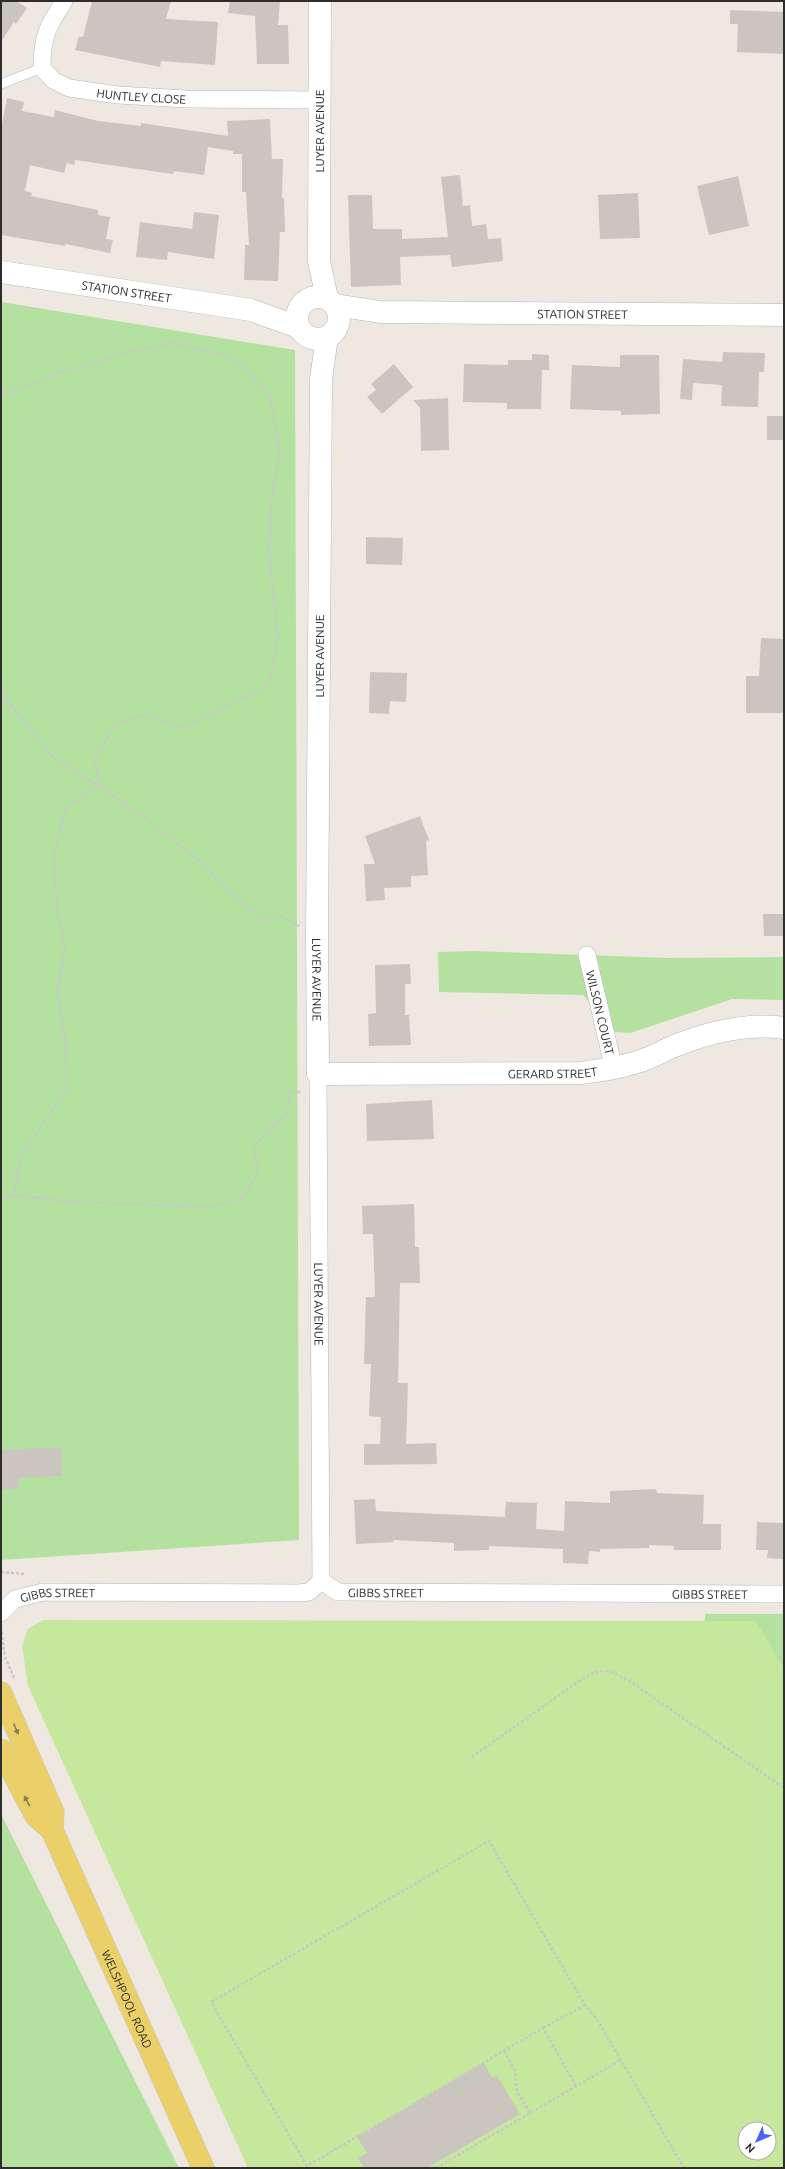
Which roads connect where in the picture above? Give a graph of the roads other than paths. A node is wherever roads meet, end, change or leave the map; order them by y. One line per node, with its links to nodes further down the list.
1 (64, 1): 3 (street)
2 (320, 1): 5 (street, LUYER AVENUE)
3 (42, 68): 4 (lane); 5 (street, HUNTLEY CLOSE)
4 (1, 84)
5 (320, 100): 8 (street, LUYER AVENUE)
6 (1, 272): 8 (street, STATION STREET)
7 (784, 315): 8 (street, STATION STREET)
8 (318, 317): 12 (street, LUYER AVENUE)
9 (588, 955): 11 (street, WILSON COURT)
10 (783, 1028): 11 (street, GERARD STREET)
11 (614, 1069): 12 (street, GERARD STREET)
12 (318, 1082): 13 (street, LUYER AVENUE)
13 (321, 1581): 14 (street, GIBBS STREET); 15 (street, GIBBS STREET)
14 (784, 1594)
15 (2, 1618)
16 (9, 1689): 18 (main road, WELSHPOOL ROAD, one-way to 18)
17 (1, 1750): 18 (main road, WELSHPOOL ROAD, one-way to 17)
18 (52, 1830): 19 (main road, WELSHPOOL ROAD)
19 (203, 2168)

